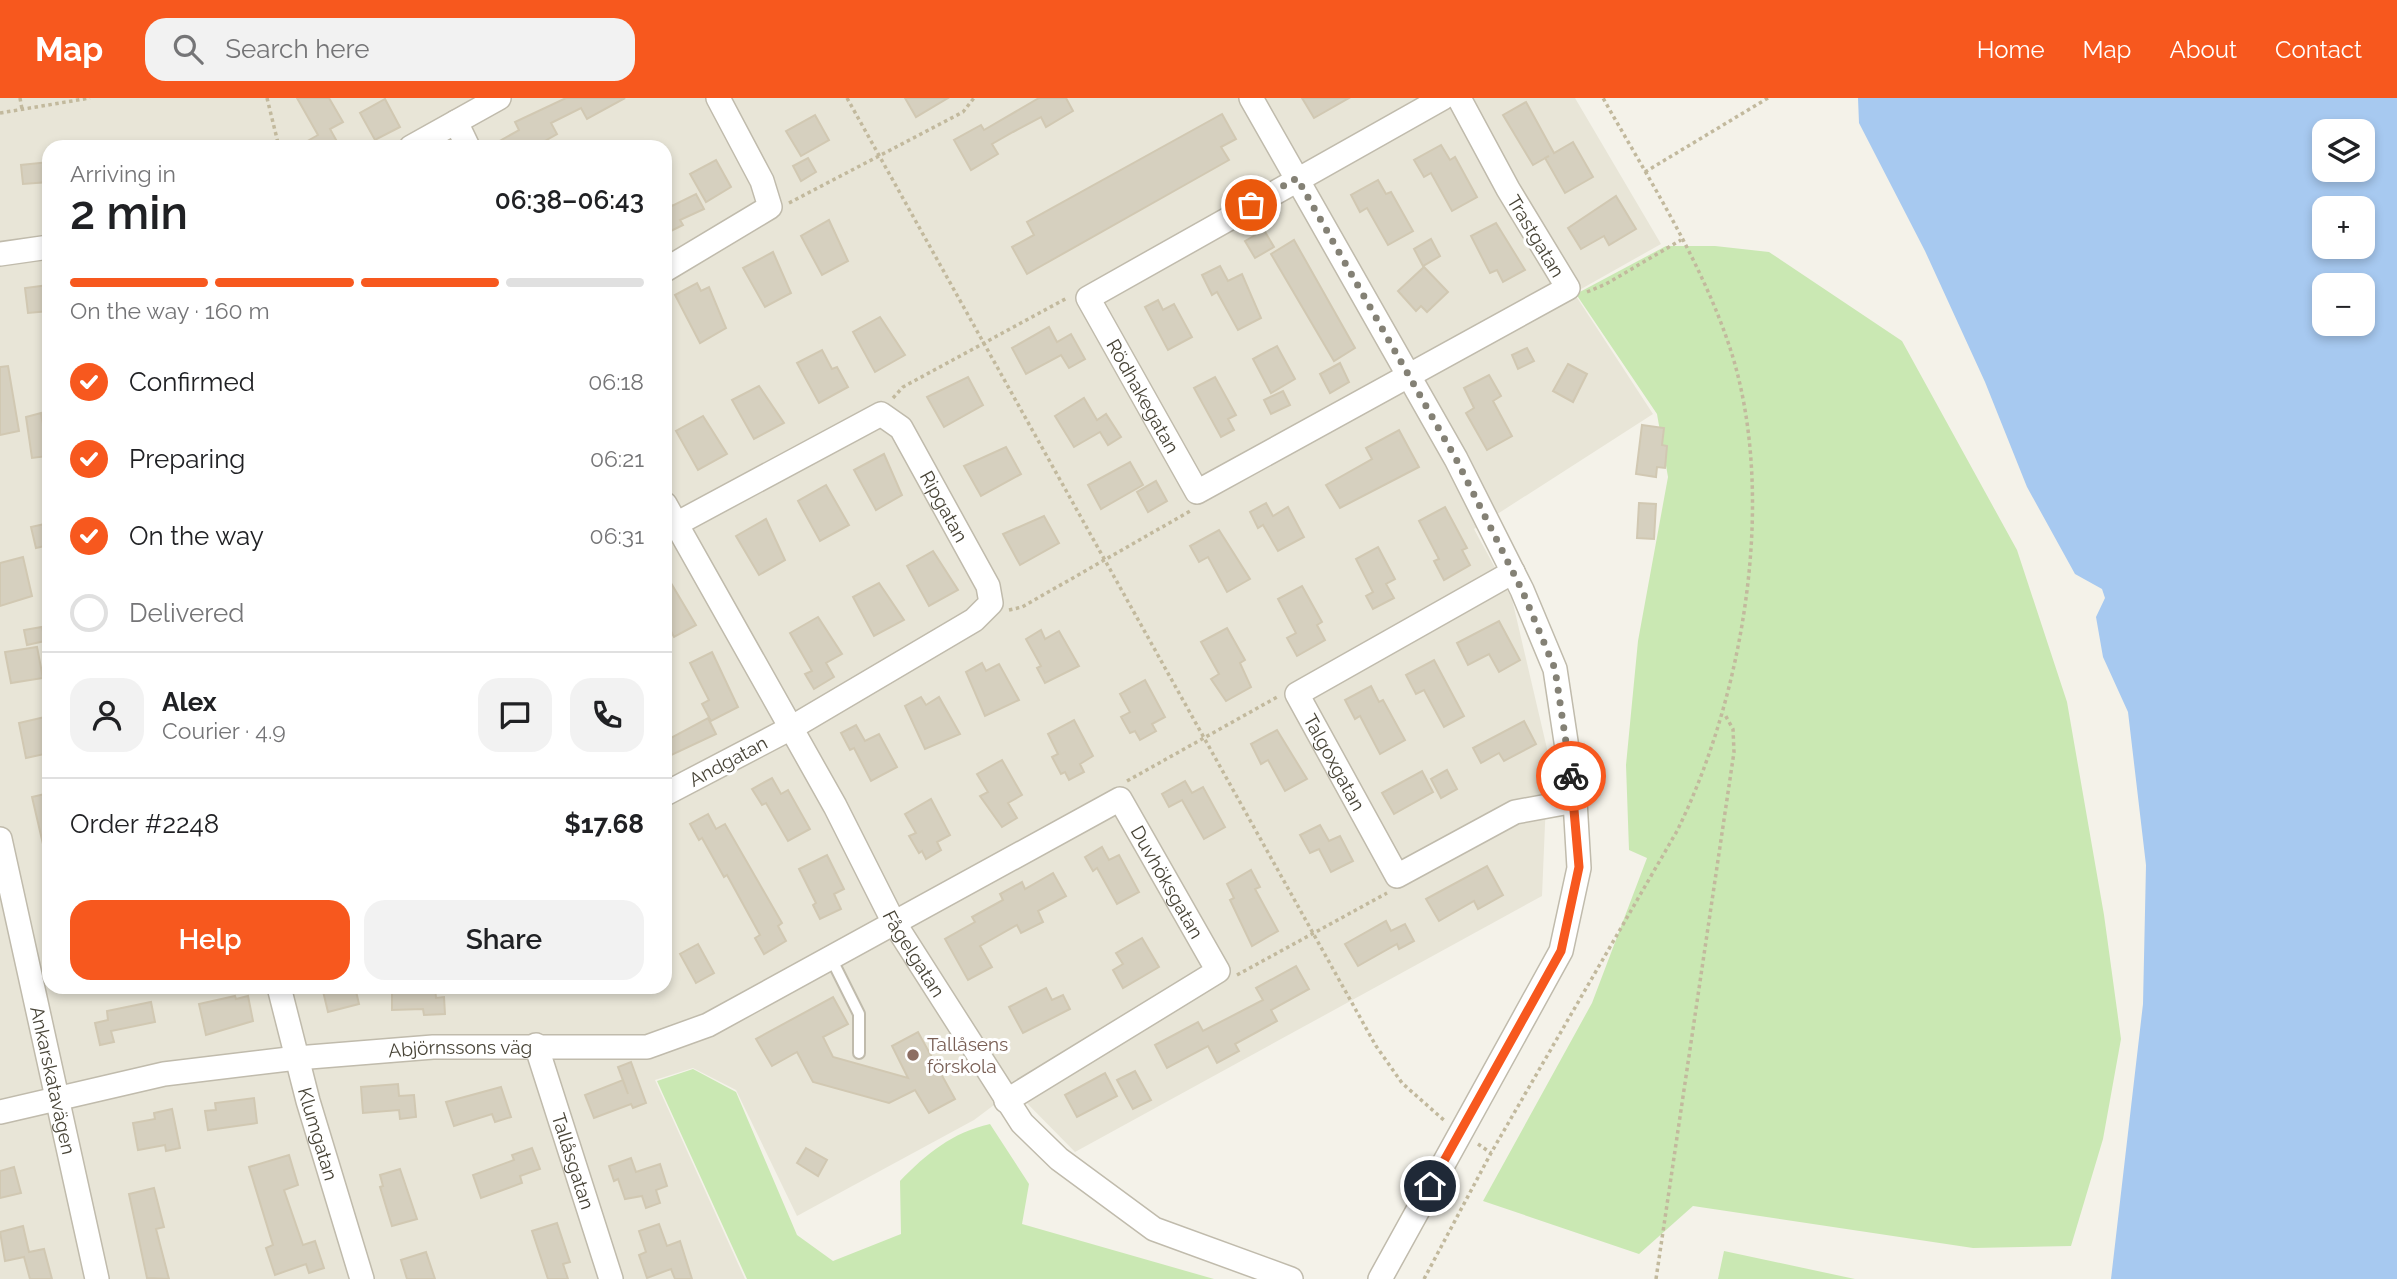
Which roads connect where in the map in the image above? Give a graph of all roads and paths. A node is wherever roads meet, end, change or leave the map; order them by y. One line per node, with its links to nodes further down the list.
1 (20, 98): 13 (path)
2 (90, 98): 13 (path)
3 (267, 98): 16 (path)
4 (499, 98): 15 (street)
5 (718, 98): 22 (street)
6 (847, 98): 19 (path)
7 (974, 98): 19 (path)
8 (1251, 98): 21 (street)
9 (1443, 98): 21 (street)
10 (1459, 98): 27 (street, Trastgatan)
11 (1603, 98): 20 (path)
12 (1768, 98): 20 (path)
13 (22, 109): 14 (path)
14 (0, 113)
15 (456, 122): 17 (street); 18 (street)
16 (277, 140)
17 (424, 140)
18 (465, 140)
19 (879, 157): 22 (path); 29 (path)
20 (1645, 172): 23 (path)
21 (1297, 178): 28 (street); 30 (street)
22 (770, 207): 26 (street)
23 (1682, 239): 27 (path); 39 (path)
24 (42, 248): 25 (street)
25 (0, 254)
26 (672, 266)
27 (1568, 288): 30 (street, Trastgatan)
28 (1088, 298): 29 (path); 32 (street, Rödhakegatan)
29 (983, 343): 31 (path); 35 (path)
30 (1409, 377): 32 (street); 36 (street)
31 (881, 414): 33 (street); 37 (street, Ripgatan)
32 (1197, 492): 35 (path)
33 (672, 517)
34 (672, 526): 40 (street, Fågelgatan)
35 (1105, 562): 37 (path); 41 (path)
36 (1513, 572): 38 (street, Talgoxgatan); 44 (street)
37 (991, 603): 40 (street)
38 (1297, 694): 41 (path); 46 (street, Talgoxgatan)
39 (1724, 713): 59 (path); 66 (path)
40 (791, 728): 42 (street, Andgatan); 47 (street, Fågelgatan)
41 (1204, 738): 43 (path); 48 (path)
42 (672, 790)
43 (1120, 799): 47 (street); 50 (street, Duvhöksgatan)
44 (1575, 801): 46 (street); 58 (street)
45 (0, 839): 55 (street, Ankarskatavägen)
46 (1397, 876): 48 (path)
47 (893, 921): 49 (street, Abjörnssons väg); 56 (street, Fågelgatan)
48 (1314, 933): 50 (path); 58 (path)
49 (830, 956): 52 (street, Abjörnssons väg); 53 (lane)
50 (1218, 971): 56 (street)
51 (281, 994): 54 (street, Klumgatan)
52 (536, 1045): 54 (street, Abjörnssons väg); 62 (street, Tallåsgatan)
53 (859, 1053)
54 (297, 1058): 55 (street, Abjörnssons väg); 61 (street, Klumgatan)
55 (55, 1097): 57 (street, Abjörnssons väg); 60 (street, Ankarskatavägen)
56 (1006, 1101): 63 (street, Fågelgatan)
57 (0, 1112)
58 (1461, 1132): 59 (path); 64 (street)
59 (1491, 1153): 65 (path)
60 (97, 1279)
61 (362, 1279)
62 (611, 1279)
63 (1291, 1279)
64 (1380, 1279)
65 (1424, 1279)
66 (1657, 1279)

